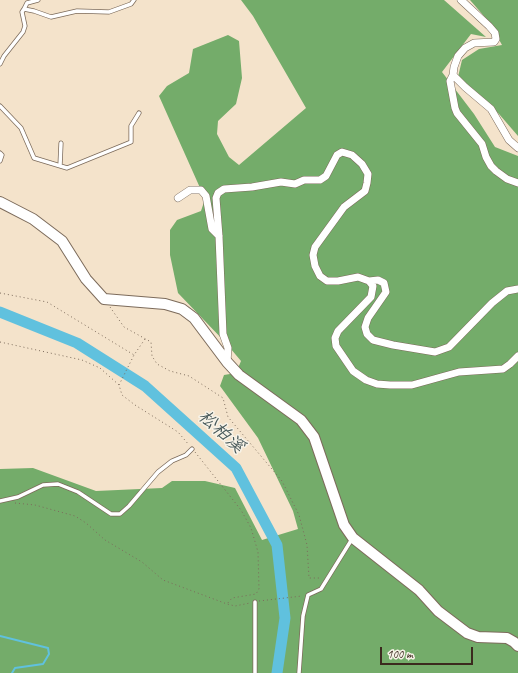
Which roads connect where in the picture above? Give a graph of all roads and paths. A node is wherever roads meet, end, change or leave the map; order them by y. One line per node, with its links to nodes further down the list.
1 (38, 0): 4 (lane)
2 (134, 0): 4 (lane)
3 (461, 0): 6 (street)
4 (24, 9): 5 (lane)
5 (0, 64)
6 (453, 75): 10 (street); 14 (street)
7 (0, 106): 13 (lane)
8 (139, 113): 13 (lane)
9 (61, 143): 13 (lane)
10 (518, 148)
11 (0, 153): 12 (lane)
12 (0, 161)
13 (60, 166)
14 (518, 183)
15 (178, 198): 17 (street)
16 (0, 202): 21 (main road)
17 (219, 236): 18 (street); 26 (street)
18 (369, 281): 19 (street); 25 (street)
19 (518, 289)
20 (0, 293): 24 (path)
21 (104, 299): 22 (path); 26 (main road)
22 (145, 339): 24 (path); 32 (path)
23 (0, 342): 27 (path)
24 (134, 355): 27 (path)
25 (518, 356)
26 (227, 362): 31 (main road)
27 (119, 385): 28 (path)
28 (192, 449): 29 (lane); 35 (path)
29 (0, 501)
30 (14, 503): 35 (path)
31 (353, 538): 32 (lane); 36 (main road)
32 (327, 578): 33 (lane)
33 (308, 595): 34 (path); 38 (lane)
34 (255, 602): 35 (path); 37 (lane)
35 (227, 604)
36 (518, 646)
37 (255, 673)
38 (299, 673)

